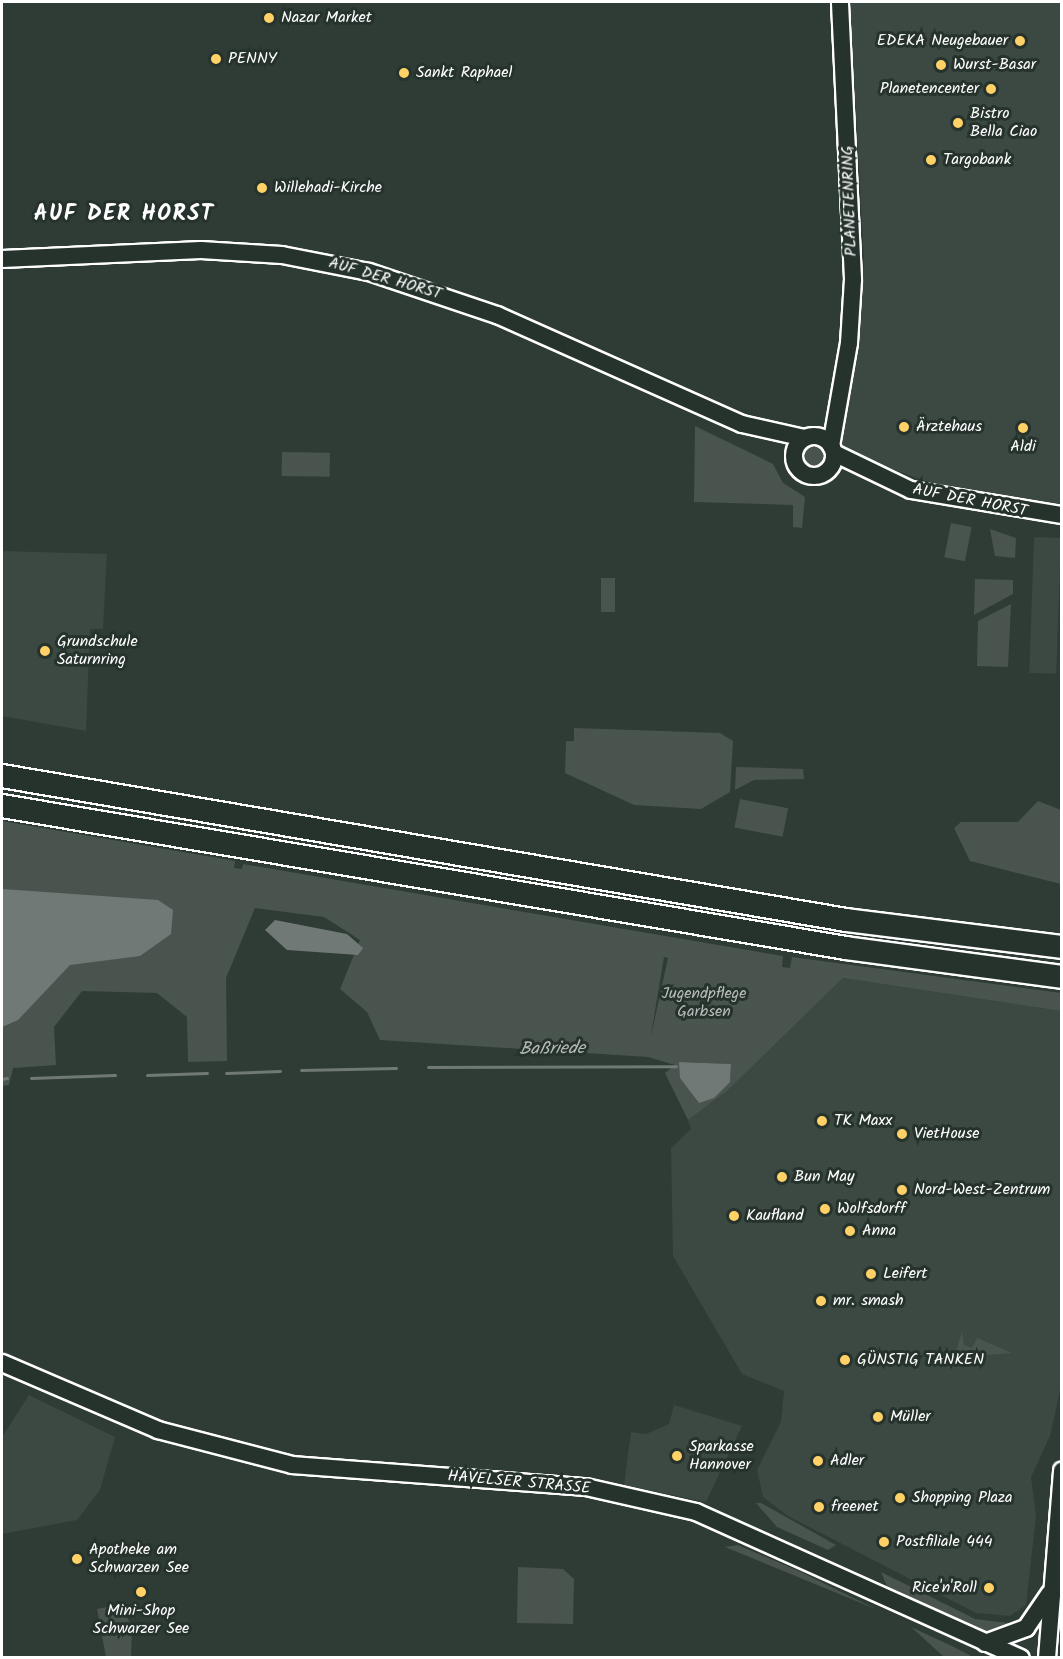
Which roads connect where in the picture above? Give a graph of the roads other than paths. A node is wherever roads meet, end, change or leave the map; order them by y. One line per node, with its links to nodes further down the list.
1 (840, 2): 3 (street, PLANETENRING)
2 (2, 258): 4 (street, AUF DER HORST)
3 (838, 399): 5 (street, PLANETENRING); 6 (street, PLANETENRING)
4 (742, 424): 5 (street, AUF DER HORST); 7 (street, AUF DER HORST)
5 (808, 437): 6 (street, AUF DER HORST); 7 (street, PLANETENRING)
6 (833, 450): 8 (street, PLANETENRING); 9 (street, AUF DER HORST)
7 (794, 458): 8 (street, AUF DER HORST)
8 (824, 473): 9 (street, AUF DER HORST)
9 (879, 480): 10 (street, AUF DER HORST)
10 (1062, 515)
11 (2, 776): 13 (highway)
12 (2, 806): 14 (highway)
13 (1062, 947)
14 (1062, 977)
15 (2, 1363): 19 (street, HAVELSER STRASSE)
16 (1062, 1471): 17 (street)
17 (1052, 1589): 18 (street); 19 (street); 21 (street)
18 (1062, 1628)
19 (985, 1643): 20 (street, HAVELSER STRASSE)
20 (1021, 1658)
21 (1047, 1658)

